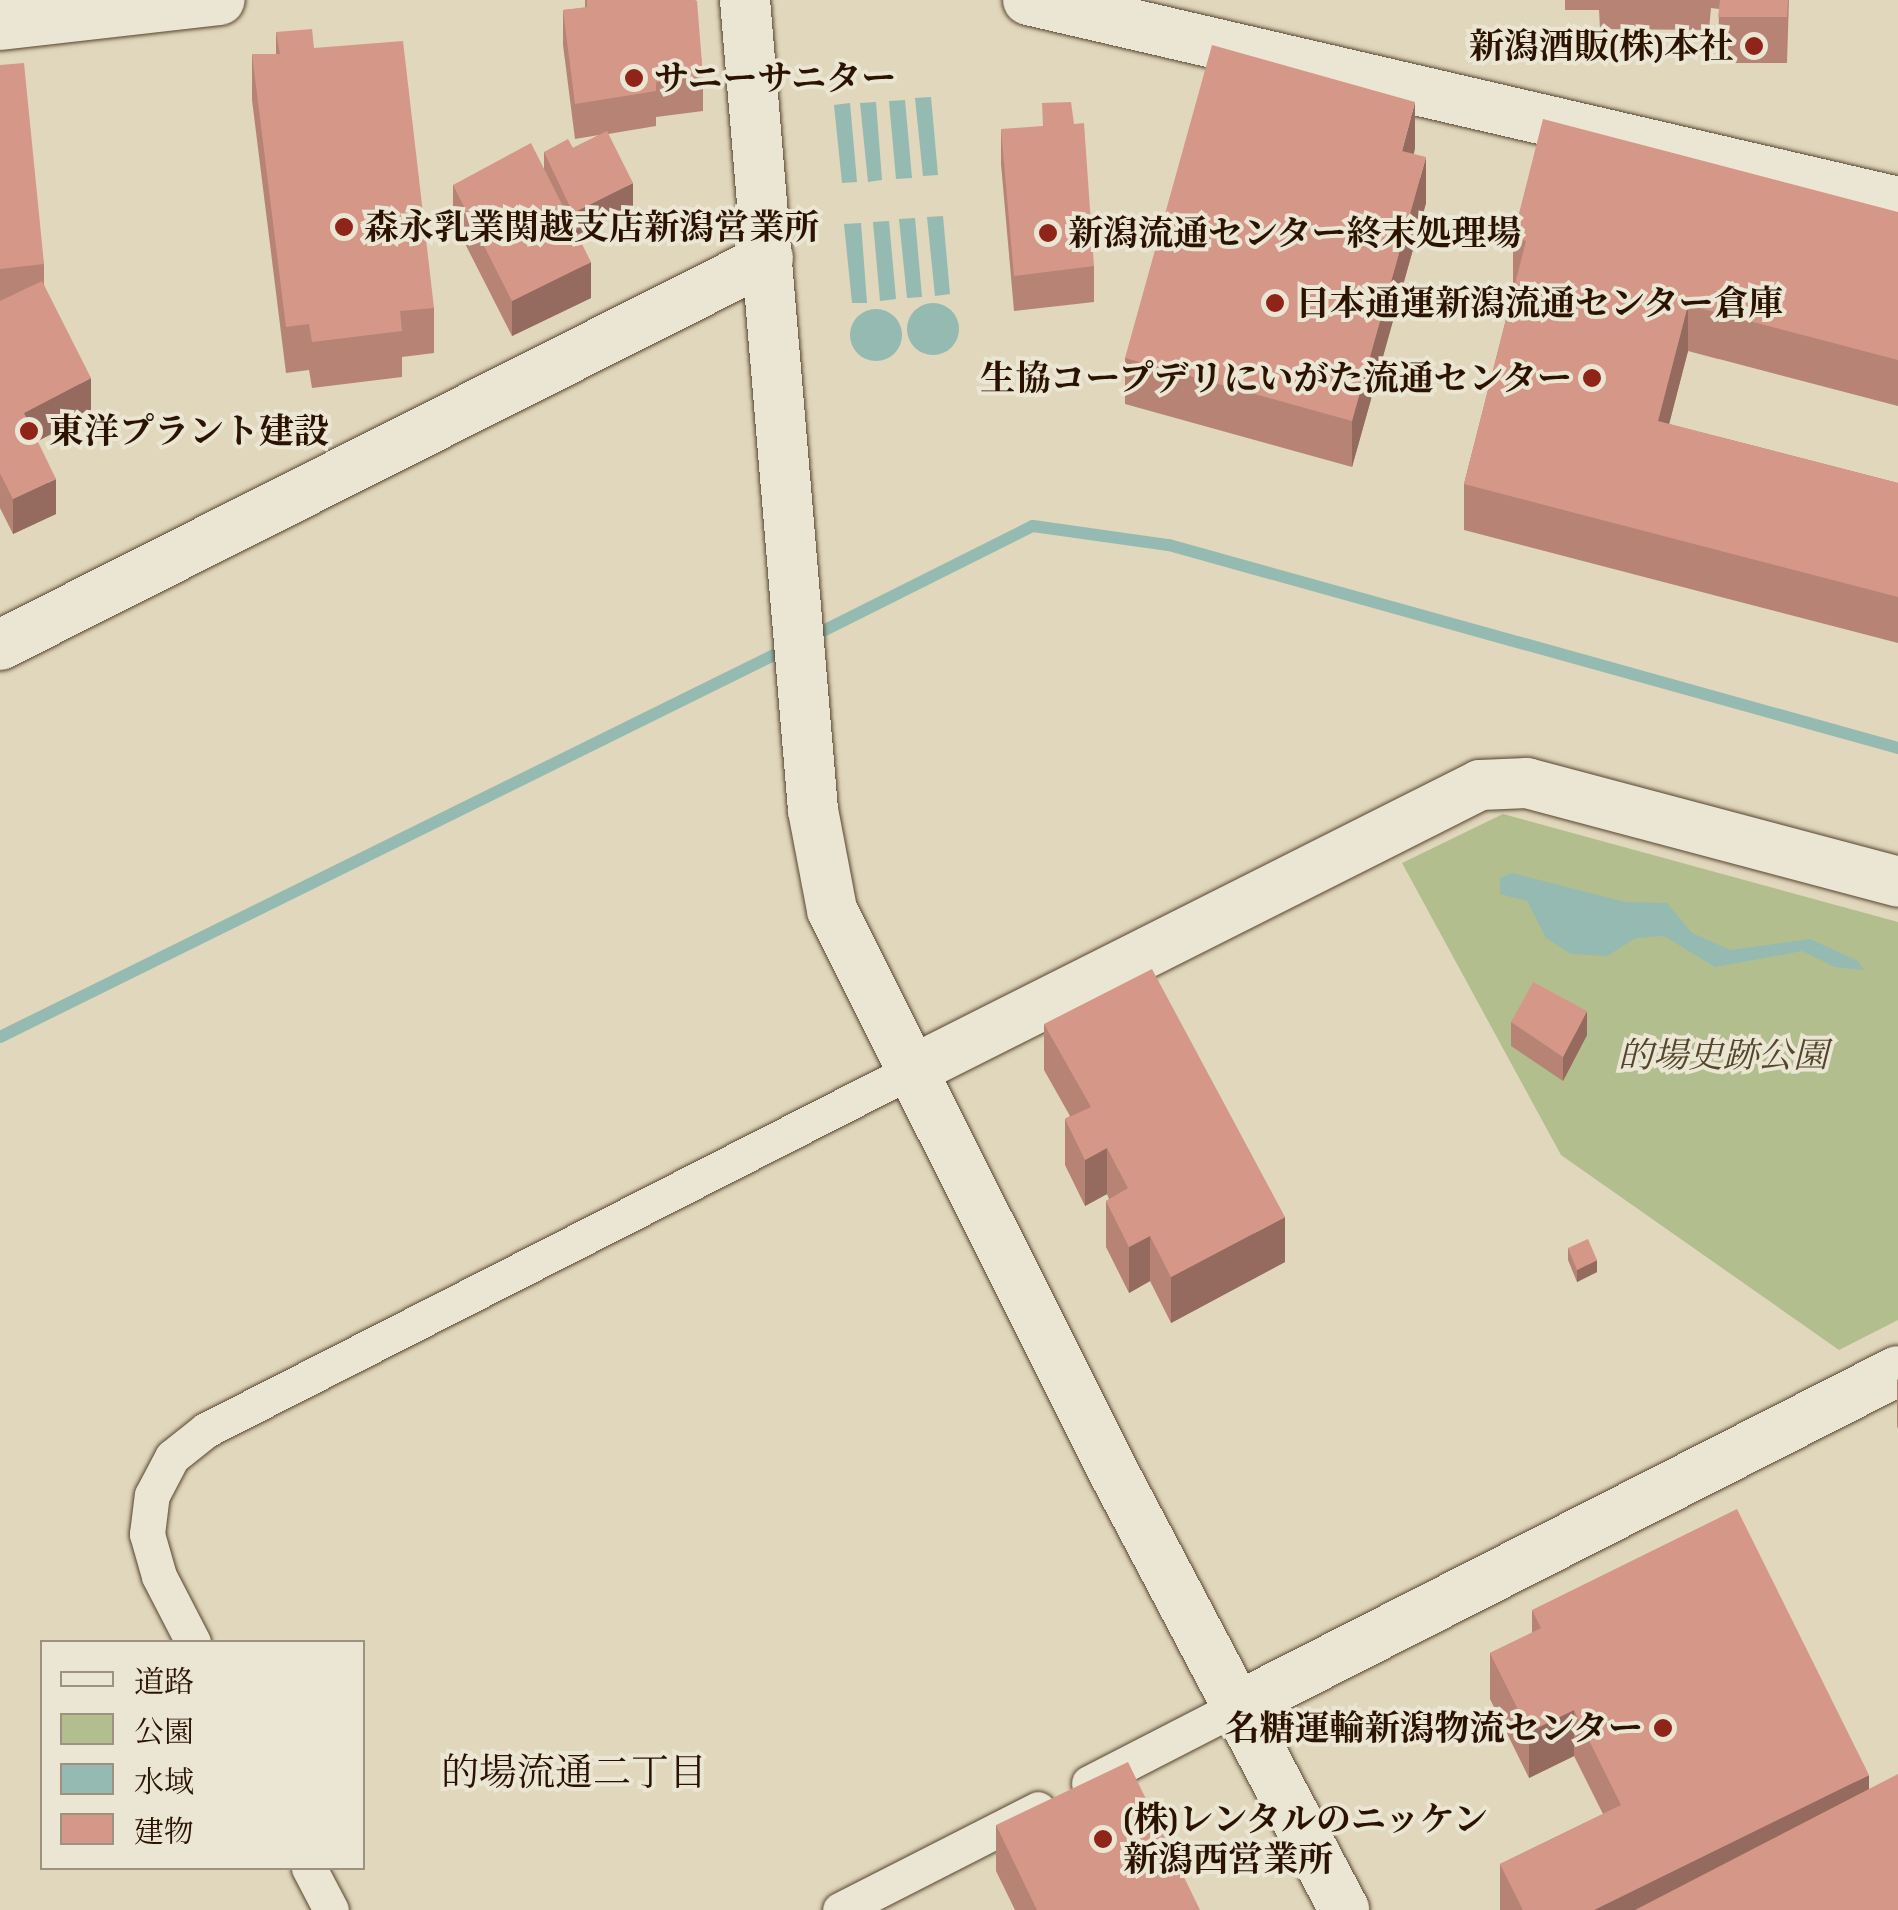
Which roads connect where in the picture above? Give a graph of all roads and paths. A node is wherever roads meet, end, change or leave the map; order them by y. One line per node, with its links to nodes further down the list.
1 (220, 0): 4 (street)
2 (745, 0): 6 (street)
3 (1028, 0): 5 (street)
4 (0, 24)
5 (1898, 202)
6 (768, 258): 7 (street); 9 (street)
7 (0, 645)
8 (1898, 882): 9 (street)
9 (909, 1072): 11 (street); 12 (street)
10 (1898, 1371): 12 (street)
11 (192, 1640)
12 (1240, 1706): 15 (street); 16 (street)
13 (310, 1870): 14 (street)
14 (331, 1910)
15 (840, 1910)
16 (1344, 1910)

